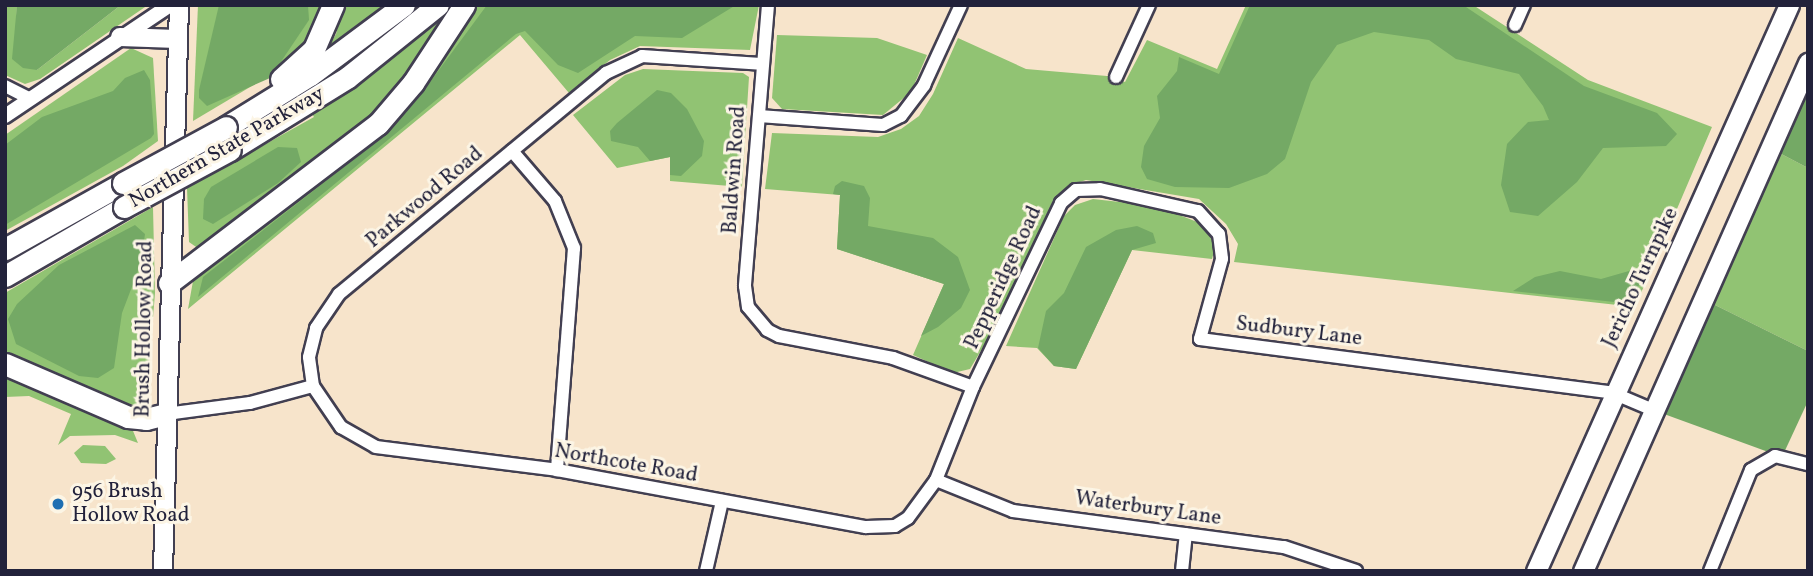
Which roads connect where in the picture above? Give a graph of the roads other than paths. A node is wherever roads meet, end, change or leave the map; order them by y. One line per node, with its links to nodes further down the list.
1 (170, 5): 13 (street)
2 (179, 5): 14 (main road, Brush Hollow Road)
3 (333, 5): 22 (highway)
4 (404, 5): 22 (highway, Northern State Parkway)
5 (439, 5): 26 (highway, Northern State Parkway, bridge)
6 (464, 5): 27 (highway)
7 (768, 5): 16 (street, Baldwin Road)
8 (961, 5): 21 (street)
9 (1149, 5): 17 (street)
10 (1524, 5): 12 (street)
11 (1789, 5): 31 (main road, Jericho Turnpike)
12 (1515, 26)
13 (120, 37): 14 (main road); 19 (street)
14 (177, 39): 27 (main road, Brush Hollow Road)
15 (1808, 63): 32 (main road)
16 (761, 64): 21 (street, Baldwin Road); 23 (street, Parkwood Road)
17 (1116, 77)
18 (5, 86): 19 (street)
19 (31, 99): 20 (street)
20 (5, 116)
21 (760, 116): 30 (street, Baldwin Road)
22 (226, 127): 25 (highway, Northern State Parkway, bridge)
23 (512, 151): 29 (street, Parkwood Road); 35 (street)
24 (1076, 190): 30 (street, Pepperidge Road); 31 (street, Sudbury Lane)
25 (7, 248)
26 (5, 276)
27 (169, 284): 33 (main road, Brush Hollow Road)
28 (5, 364): 33 (highway)
29 (313, 386): 33 (street); 35 (street, Northcote Road)
30 (973, 387): 36 (street, Pepperidge Road)
31 (1614, 393): 32 (street, Sudbury Lane); 43 (main road, Jericho Turnpike)
32 (1653, 410): 44 (main road)
33 (166, 414): 39 (main road, Brush Hollow Road)
34 (1808, 464): 45 (street)
35 (557, 470): 37 (street, Northcote Road)
36 (936, 480): 37 (street, Northcote Road); 38 (street, Waterbury Lane)
37 (722, 501): 40 (street)
38 (1186, 534): 41 (street); 42 (street, Waterbury Lane)
39 (163, 571)
40 (706, 571)
41 (1182, 571)
42 (1356, 571)
43 (1536, 571)
44 (1583, 571)
45 (1710, 571)

